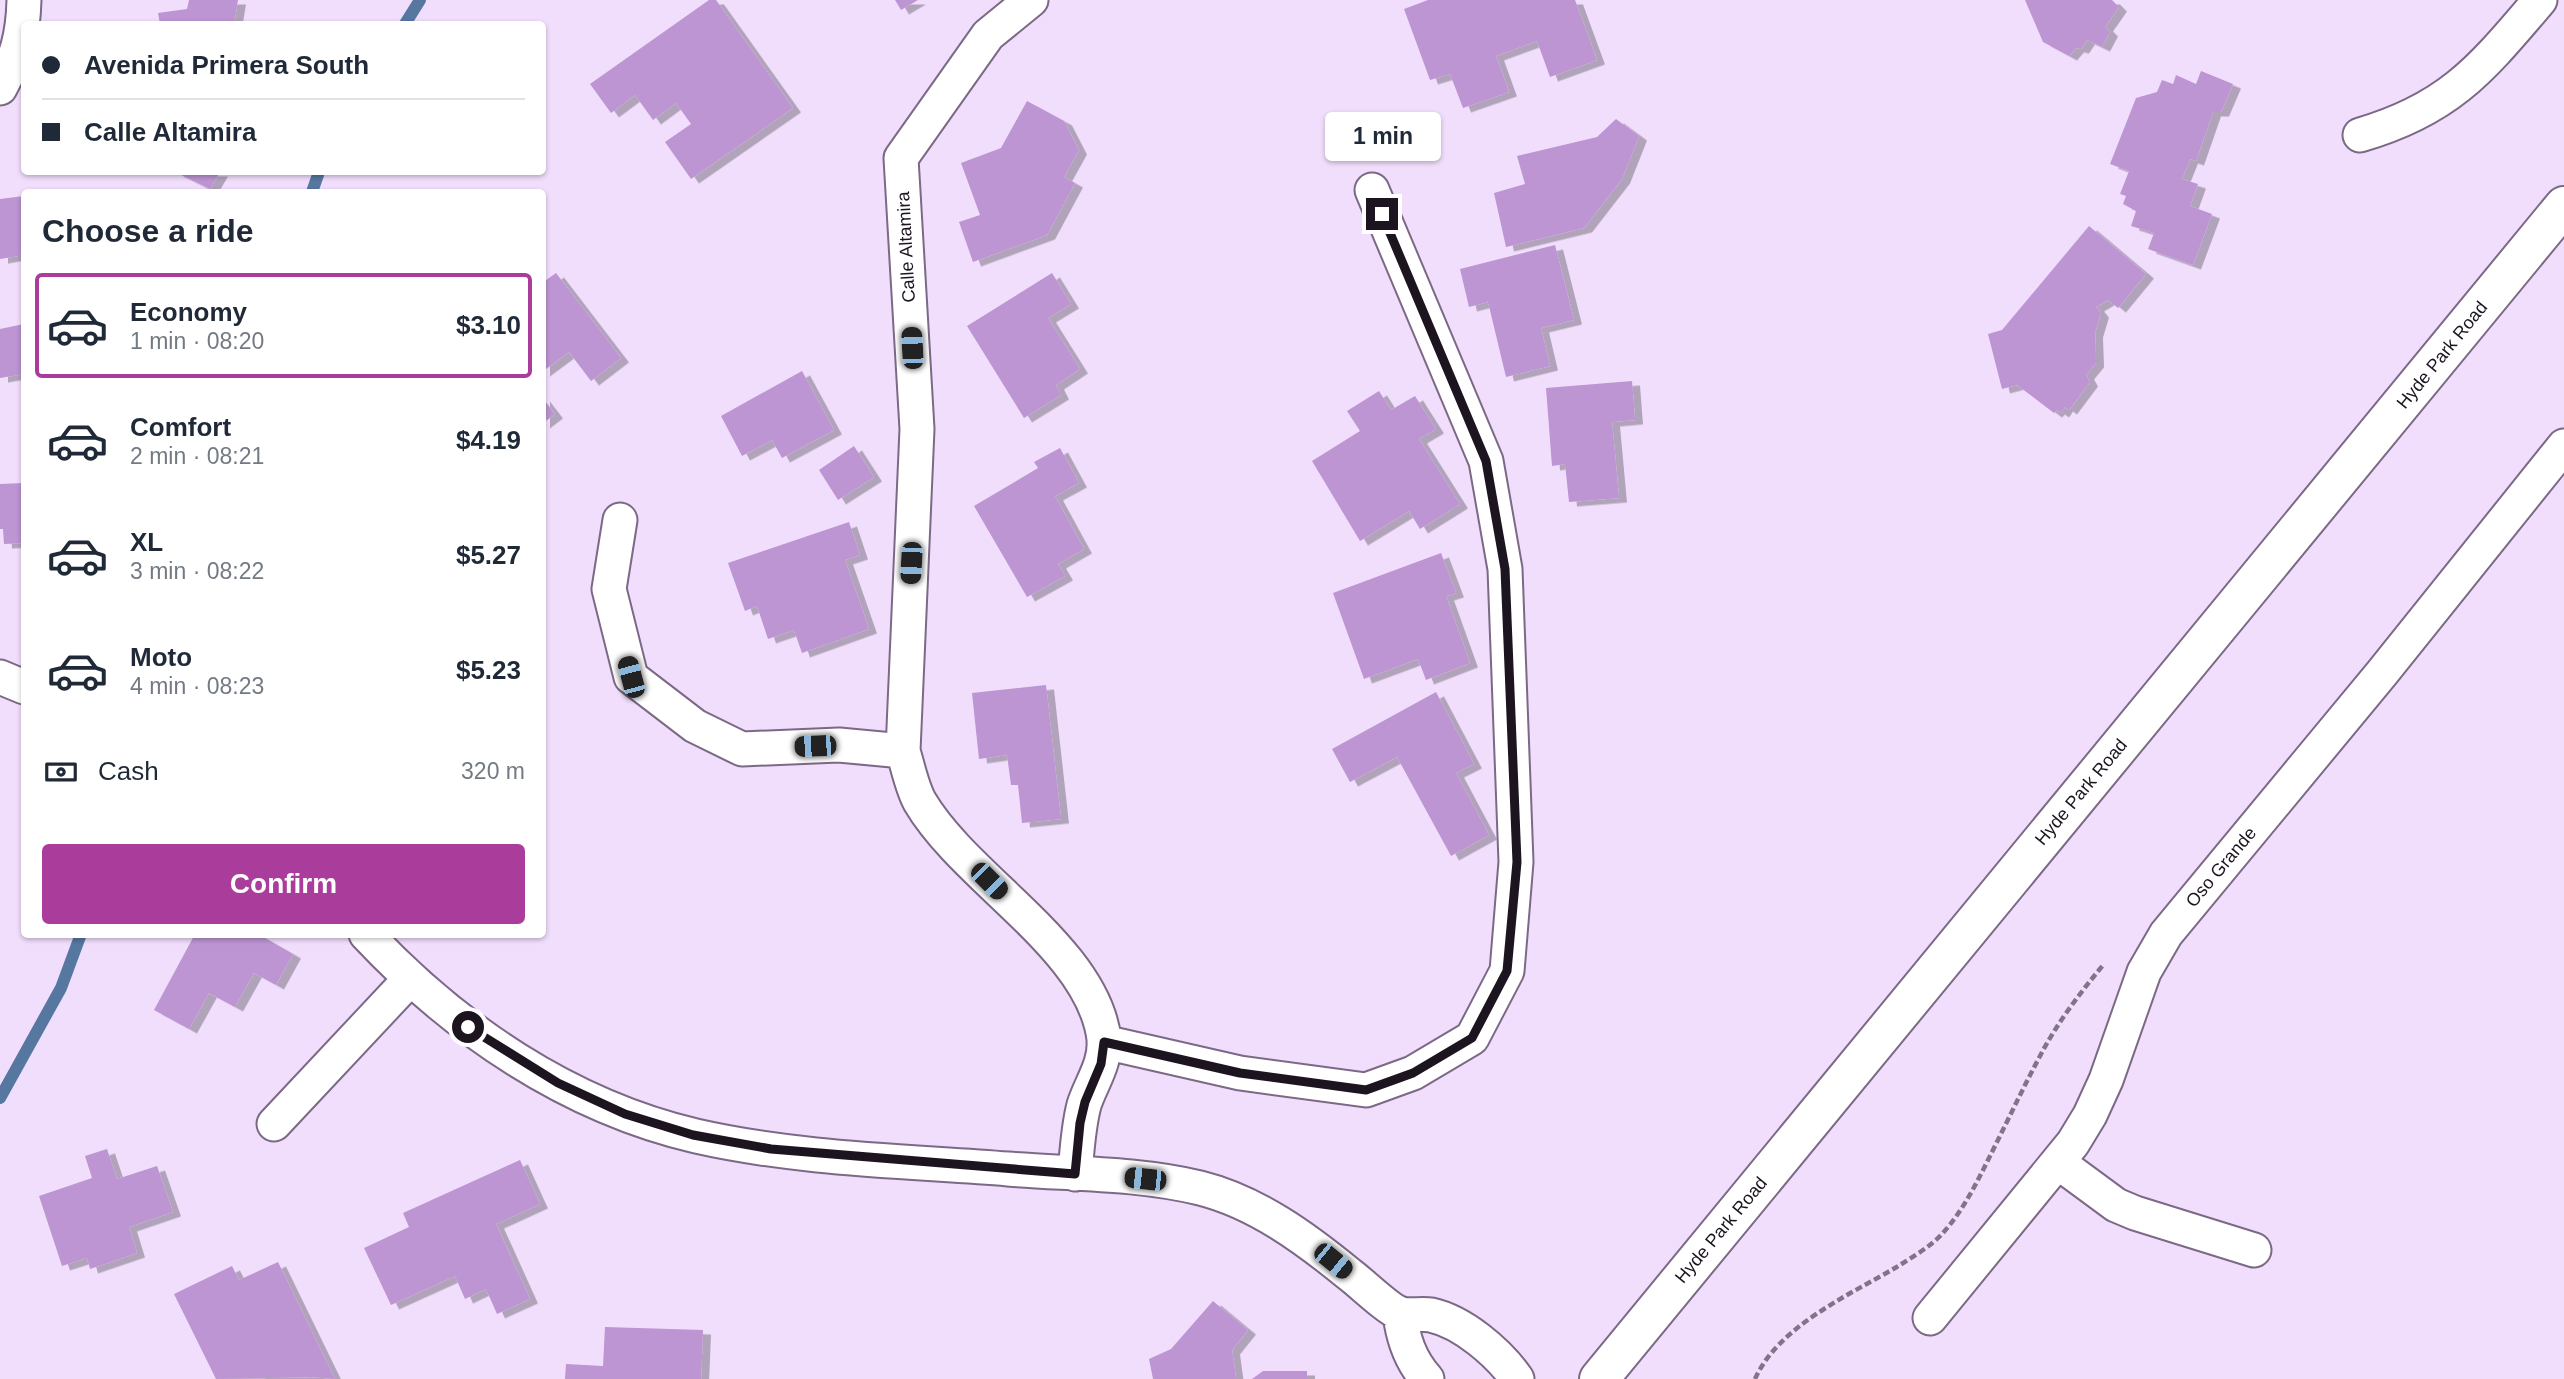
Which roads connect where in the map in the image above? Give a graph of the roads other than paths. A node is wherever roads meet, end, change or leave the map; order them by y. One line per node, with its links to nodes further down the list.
1 (24, 0): 4 (street)
2 (1031, 0): 14 (street, Calle Altamira)
3 (2540, 0): 7 (street)
4 (23, 21)
5 (21, 38): 6 (street)
6 (0, 88)
7 (2360, 135)
8 (1372, 190): 17 (street)
9 (2564, 206): 26 (main road, Hyde Park Road)
10 (2564, 446): 19 (street, Oso Grande)
11 (620, 520): 14 (street)
12 (0, 677): 13 (street)
13 (21, 686)
14 (903, 751): 17 (street, Calle Altamira)
15 (370, 938): 16 (street)
16 (410, 979): 18 (street); 20 (street)
17 (1104, 1042): 20 (street, Calle Altamira)
18 (274, 1124)
19 (2059, 1163): 21 (street); 23 (street, Oso Grande)
20 (1075, 1174): 22 (street)
21 (2254, 1250)
22 (1400, 1314): 24 (street); 25 (street)
23 (1930, 1318)
24 (1427, 1379)
25 (1517, 1379)
26 (1599, 1379)

